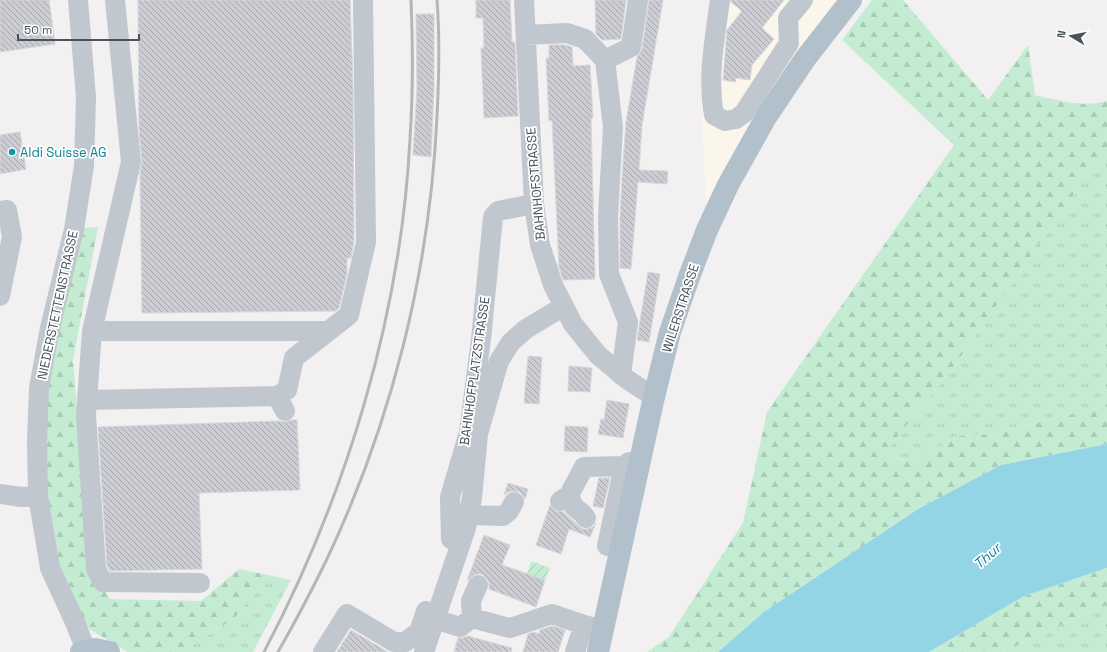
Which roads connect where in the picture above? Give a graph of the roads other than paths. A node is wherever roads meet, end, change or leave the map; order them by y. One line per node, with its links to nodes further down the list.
1 (78, 0): 24 (street, NIEDERSTETTENSTRASSE)
2 (115, 0): 16 (street)
3 (363, 0): 17 (street)
4 (524, 0): 9 (street, BAHNHOFSTRASSE)
5 (638, 0): 10 (street)
6 (720, 0): 8 (street)
7 (849, 0): 19 (main road, WILERSTRASSE)
8 (800, 1)
9 (526, 35): 10 (street); 11 (street, BAHNHOFSTRASSE)
10 (605, 60): 18 (street)
11 (534, 204): 15 (street, BAHNHOFSTRASSE); 21 (street, BAHNHOFPLATZSTRASSE)
12 (0, 211): 13 (street)
13 (4, 262): 14 (street)
14 (0, 296)
15 (564, 306): 18 (street, BAHNHOFSTRASSE); 21 (street)
16 (92, 330): 17 (street); 20 (street)
17 (328, 331): 20 (street)
18 (621, 375): 19 (street, BAHNHOFSTRASSE)
19 (654, 397): 22 (main road, WILERSTRASSE)
20 (88, 400): 29 (street)
21 (473, 433): 27 (street); 27 (street, BAHNHOFPLATZSTRASSE)
22 (632, 465): 26 (street); 28 (street); 33 (main road, WILERSTRASSE)
23 (0, 494): 24 (street)
24 (38, 496): 34 (street, NIEDERSTETTENSTRASSE)
25 (514, 502): 27 (street)
26 (586, 518)
27 (462, 528): 32 (street, BAHNHOFPLATZSTRASSE); 36 (street)
28 (607, 546)
29 (200, 583)
30 (478, 585): 31 (street)
31 (472, 618): 32 (street); 33 (street)
32 (435, 619): 37 (street, BAHNHOFPLATZSTRASSE)
33 (593, 628): 38 (street); 39 (main road, WILERSTRASSE)
34 (83, 651): 35 (main road)
35 (109, 652)
36 (323, 652)
37 (424, 652)
38 (575, 652)
39 (598, 652)

